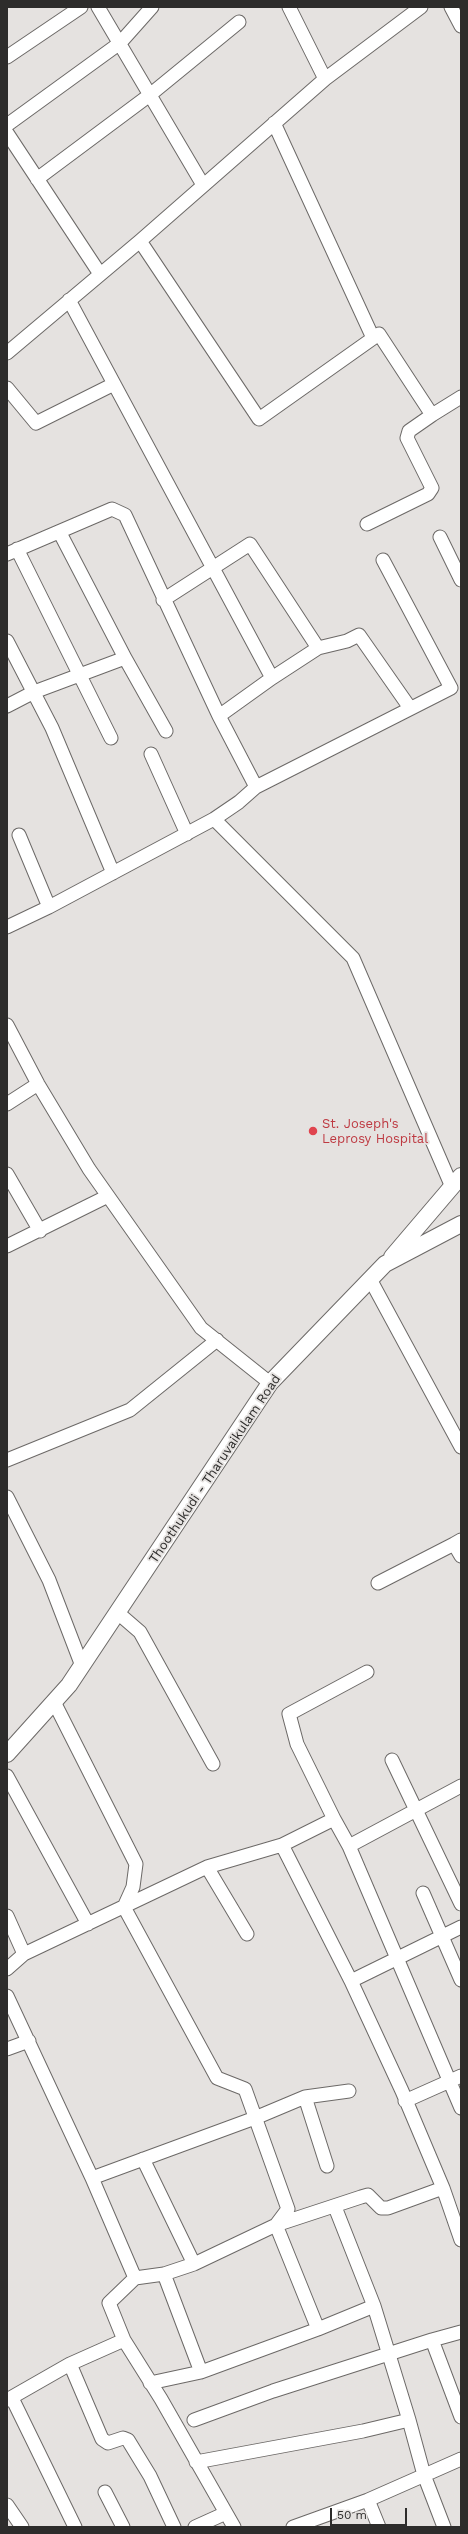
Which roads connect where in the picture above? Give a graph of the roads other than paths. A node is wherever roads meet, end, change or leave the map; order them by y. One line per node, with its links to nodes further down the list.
1 (81, 7): 10 (street)
2 (98, 7): 9 (street)
3 (152, 7): 9 (street)
4 (289, 7): 11 (street)
5 (421, 7): 11 (street)
6 (451, 7): 8 (street)
7 (238, 22): 12 (street)
8 (461, 26)
9 (120, 43): 12 (street); 14 (street)
10 (7, 57)
11 (325, 79): 13 (street)
12 (151, 94): 16 (street); 17 (street)
13 (274, 123): 17 (street); 21 (street)
14 (7, 125)
15 (7, 133): 16 (street)
16 (37, 179): 19 (street)
17 (203, 185): 18 (street)
18 (140, 241): 19 (street); 21 (street)
19 (100, 274): 20 (street)
20 (69, 300): 22 (street); 23 (street)
21 (373, 338): 26 (street)
22 (7, 353)
23 (114, 384): 24 (street); 32 (street)
24 (7, 388)
25 (461, 397): 26 (street)
26 (432, 415): 27 (street)
27 (367, 524)
28 (60, 533): 30 (street); 34 (street); 37 (street)
29 (440, 537): 33 (street)
30 (12, 551): 38 (street)
31 (383, 560): 40 (street)
32 (212, 568): 34 (street); 36 (street); 39 (street)
33 (461, 580)
34 (163, 600): 44 (street)
35 (7, 641): 41 (street)
36 (318, 648): 39 (street); 43 (street)
37 (125, 658): 38 (street); 45 (street)
38 (79, 675): 41 (street); 46 (street)
39 (272, 678): 44 (street)
40 (456, 686): 43 (street)
41 (34, 692): 42 (street); 52 (street)
42 (7, 706)
43 (410, 708): 48 (street)
44 (219, 716): 48 (street)
45 (166, 731)
46 (111, 738)
47 (151, 754): 50 (street)
48 (256, 787): 49 (street)
49 (214, 819): 50 (street); 59 (street)
50 (187, 834): 52 (street)
51 (19, 835): 53 (street)
52 (113, 872): 53 (street)
53 (49, 907): 54 (street)
54 (7, 927)
55 (7, 1026): 56 (street)
56 (38, 1084): 57 (street); 60 (street)
57 (7, 1104)
58 (7, 1174): 62 (street)
59 (456, 1182): 64 (main road)
60 (108, 1196): 62 (street); 66 (street)
61 (461, 1224): 64 (main road, Thoothukudi - Tharuvaikulam Road)
62 (40, 1230): 63 (street)
63 (7, 1246)
64 (385, 1264): 65 (main road, Thoothukudi - Tharuvaikulam Road)
65 (370, 1279): 67 (main road, Thoothukudi - Tharuvaikulam Road); 68 (street)
66 (216, 1340): 67 (street); 69 (street)
67 (270, 1383): 74 (main road, Thoothukudi - Tharuvaikulam Road)
68 (461, 1447)
69 (7, 1460)
70 (7, 1496): 75 (street)
71 (458, 1542): 72 (street); 73 (street)
72 (461, 1556)
73 (378, 1583)
74 (118, 1613): 75 (main road, Thoothukudi - Tharuvaikulam Road); 80 (street)
75 (82, 1666): 77 (main road, Thoothukudi - Tharuvaikulam Road)
76 (367, 1672): 84 (street)
77 (54, 1702): 78 (main road, Thoothukudi - Tharuvaikulam Road); 90 (street)
78 (7, 1754)
79 (392, 1760): 83 (street)
80 (213, 1764)
81 (7, 1776): 92 (street)
82 (461, 1787): 83 (street)
83 (417, 1810): 86 (street); 89 (street)
84 (334, 1819): 85 (street); 86 (street)
85 (282, 1845): 87 (street); 100 (street)
86 (350, 1846): 97 (street)
87 (207, 1867): 90 (street); 94 (street)
88 (423, 1893): 95 (street)
89 (461, 1904)
90 (124, 1907): 92 (street); 109 (street)
91 (7, 1916): 96 (street)
92 (88, 1924): 96 (street)
93 (461, 1927): 95 (street)
94 (248, 1934)
95 (442, 1937): 97 (street); 99 (street)
96 (24, 1954): 98 (street)
97 (398, 1959): 100 (street); 104 (street)
98 (7, 1968)
99 (461, 1980)
100 (351, 1981): 107 (street)
101 (7, 1996): 102 (street)
102 (29, 2042): 103 (street); 112 (street)
103 (7, 2049)
104 (456, 2079): 107 (street); 108 (street)
105 (348, 2091): 106 (street)
106 (305, 2097): 109 (street); 111 (street)
107 (405, 2101): 113 (street)
108 (461, 2108)
109 (255, 2118): 110 (street); 115 (street)
110 (143, 2159): 112 (street); 117 (street)
111 (327, 2166)
112 (92, 2178): 119 (street)
113 (443, 2188): 114 (street); 116 (street)
114 (335, 2207): 115 (street); 120 (street)
115 (276, 2226): 117 (street); 121 (street)
116 (461, 2240)
117 (194, 2264): 118 (street)
118 (164, 2274): 119 (street); 127 (street)
119 (135, 2278): 123 (street)
120 (374, 2306): 121 (street); 125 (street)
121 (318, 2329): 127 (street)
122 (461, 2332): 124 (street)
123 (124, 2340): 126 (street); 128 (street)
124 (432, 2340): 125 (street); 130 (street)
125 (389, 2353): 131 (street); 132 (street)
126 (70, 2364): 129 (street); 144 (street)
127 (200, 2372): 128 (street)
128 (150, 2383): 134 (street)
129 (9, 2399): 142 (street)
130 (461, 2417)
131 (194, 2420)
132 (409, 2420): 134 (street); 135 (street)
133 (461, 2458): 135 (street)
134 (196, 2462): 139 (street)
135 (424, 2475): 137 (street); 149 (street)
136 (105, 2492): 143 (street)
137 (368, 2500): 140 (street); 148 (street)
138 (7, 2505): 141 (street)
139 (226, 2513): 145 (street); 146 (street)
140 (308, 2525): 147 (street)
141 (22, 2527)
142 (74, 2527)
143 (123, 2527)
144 (174, 2527)
145 (195, 2527)
146 (234, 2527)
147 (293, 2527)
148 (379, 2527)
149 (444, 2527)

